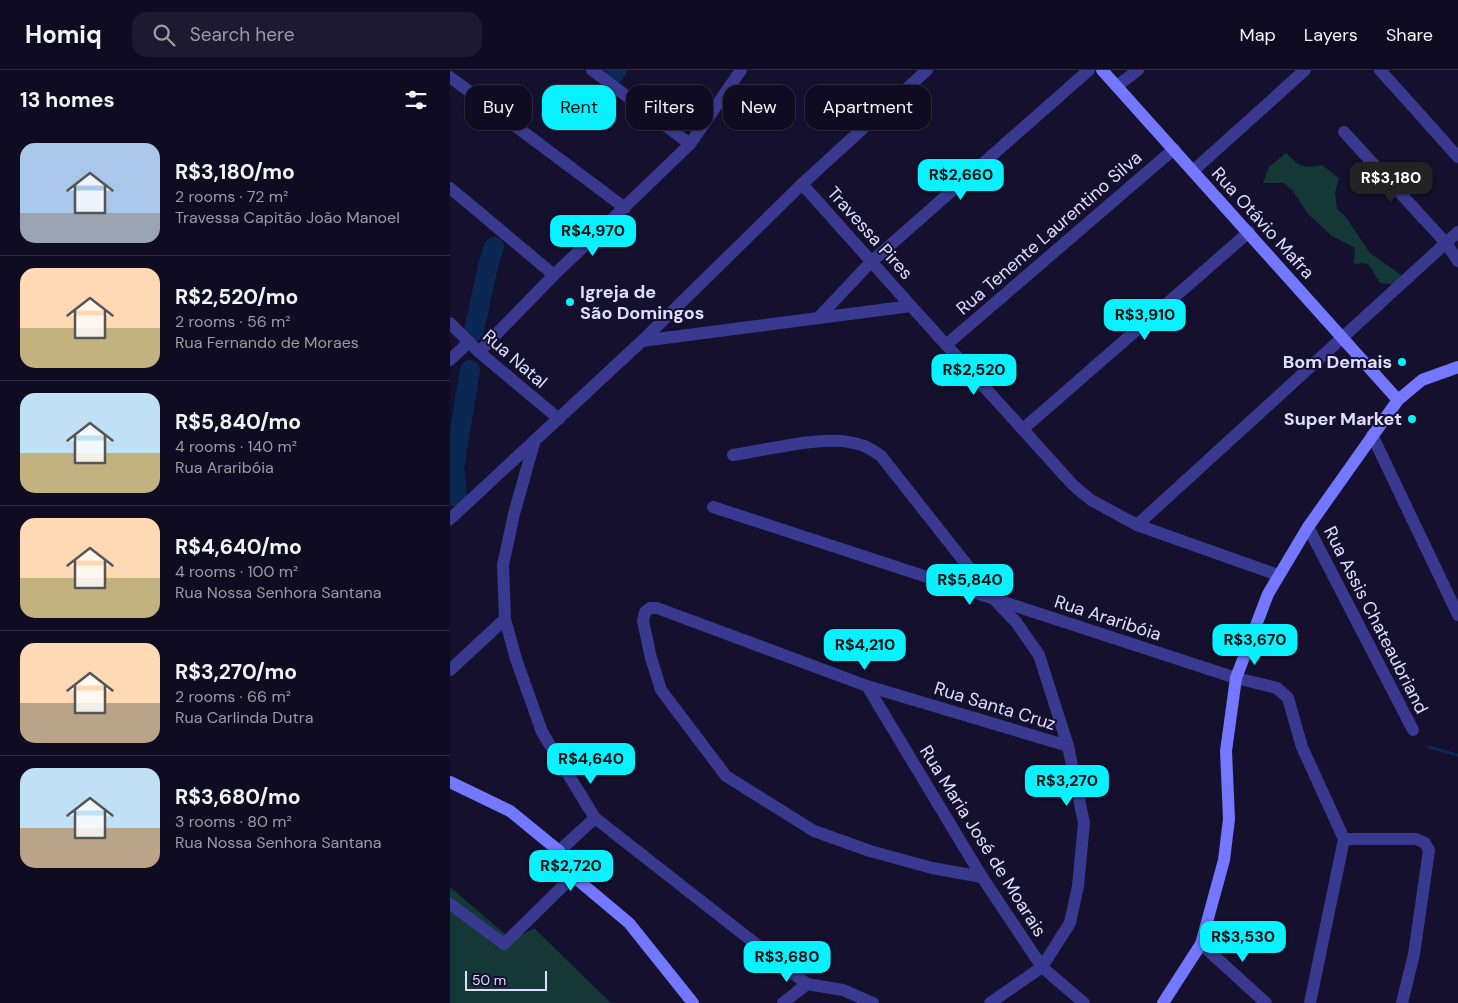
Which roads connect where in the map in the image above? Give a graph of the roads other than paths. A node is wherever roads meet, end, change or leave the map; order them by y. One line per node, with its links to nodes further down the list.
1 (592, 70): 12 (street)
2 (741, 70): 12 (street)
3 (926, 70): 16 (street)
4 (1089, 70): 23 (street)
5 (1102, 70): 10 (main road, Rua Otávio Mafra)
6 (1138, 70): 10 (street)
7 (1305, 70): 15 (street)
8 (1380, 70): 14 (street)
9 (450, 77): 18 (street)
10 (1117, 86): 13 (main road, Rua Otávio Mafra)
11 (1344, 132): 21 (street)
12 (690, 144): 18 (street)
13 (1174, 149): 15 (main road, Rua Otávio Mafra); 31 (street, Rua Tenente Laurentino Silva)
14 (1458, 157)
15 (1193, 171): 19 (main road, Rua Otávio Mafra)
16 (802, 184): 23 (street, Travessa Pires); 29 (street)
17 (450, 188): 24 (street)
18 (625, 208): 24 (street)
19 (1249, 232): 28 (main road, Rua Otávio Mafra); 37 (street)
20 (1458, 232): 21 (street)
21 (1446, 243): 22 (street); 28 (street)
22 (1458, 261)
23 (871, 262): 25 (street, Travessa Pires); 26 (street)
24 (554, 275): 32 (street)
25 (911, 306): 26 (street); 31 (street, Travessa Pires)
26 (819, 317): 29 (street)
27 (450, 323): 30 (street, Rua Natal)
28 (1340, 338): 35 (main road, Rua Otávio Mafra); 43 (street)
29 (642, 341): 36 (street)
30 (469, 342): 32 (street, Rua Natal); 33 (street)
31 (946, 345): 37 (street, Travessa Pires)
32 (479, 352): 36 (street, Rua Natal)
33 (450, 360)
34 (1458, 367): 35 (main road)
35 (1398, 400): 38 (main road)
36 (559, 419): 39 (street)
37 (1023, 429): 43 (street, Travessa Pires)
38 (1372, 435): 44 (main road); 47 (street)
39 (534, 443): 42 (street); 48 (street)
40 (733, 455): 46 (street)
41 (713, 507): 46 (street, Rua Araribóia)
42 (450, 520)
43 (1137, 525): 45 (street, Travessa Pires)
44 (1308, 527): 45 (main road); 52 (street, Rua Assis Chateaubriand)
45 (1278, 575): 50 (main road)
46 (993, 598): 50 (street, Rua Araribóia); 53 (street)
47 (1458, 615)
48 (505, 619): 49 (street); 55 (street)
49 (450, 670)
50 (1236, 678): 56 (street, Rua Araribóia); 61 (main road)
51 (867, 686): 53 (street, Rua Santa Cruz); 59 (street, Rua Maria José de Moarais); 59 (street, Rua Santa Cruz)
52 (1413, 730)
53 (1068, 746): 62 (street)
54 (450, 782): 57 (main road)
55 (595, 818): 57 (street); 63 (street)
56 (1344, 839): 71 (street); 72 (street)
57 (559, 851): 58 (main road)
58 (574, 876): 60 (street); 64 (main road)
59 (982, 877): 62 (street, Rua Maria José de Moarais)
60 (450, 904)
61 (1201, 944): 69 (main road); 70 (street)
62 (1042, 967): 67 (street); 68 (street, Rua Maria José de Moarais)
63 (807, 984): 65 (street); 66 (street)
64 (693, 1003)
65 (783, 1003)
66 (873, 1003)
67 (990, 1003)
68 (1084, 1003)
69 (1163, 1003)
70 (1266, 1003)
71 (1310, 1003)
72 (1402, 1003)

